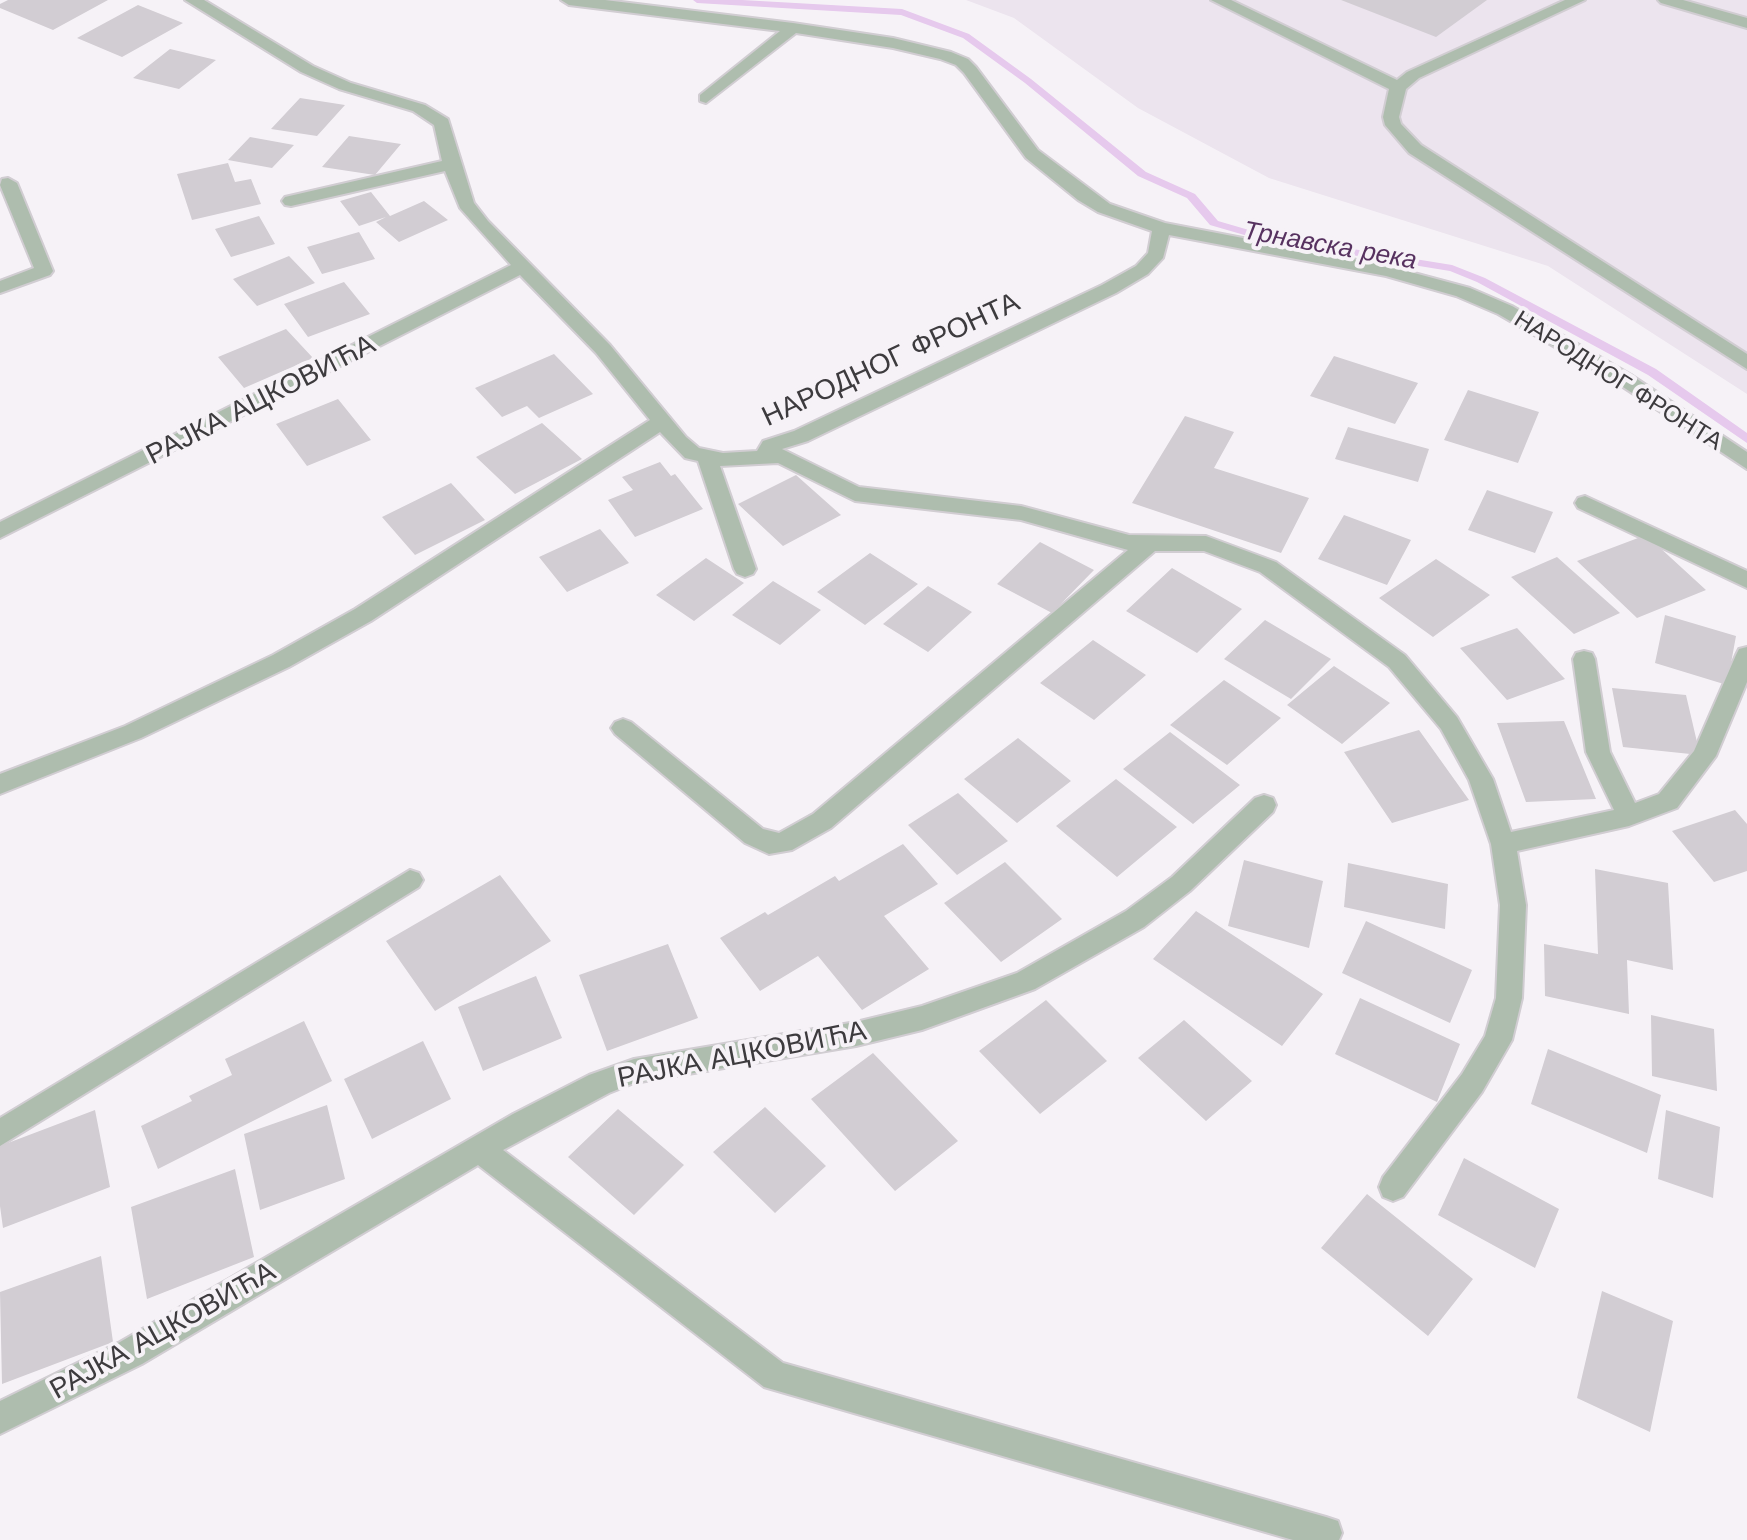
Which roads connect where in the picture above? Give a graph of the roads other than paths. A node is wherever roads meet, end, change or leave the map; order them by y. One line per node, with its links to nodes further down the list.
1 (193, 0): 10 (street)
2 (1219, 0): 8 (street)
3 (1577, 0): 8 (street)
4 (1666, 0): 6 (street)
5 (578, 1): 7 (street, НАРОДНОГ ФРОНТА)
6 (1747, 23)
7 (793, 28): 9 (street); 13 (street, НАРОДНОГ ФРОНТА)
8 (1398, 87): 16 (street)
9 (706, 98)
10 (451, 164): 12 (street); 14 (street)
11 (8, 183): 15 (street)
12 (291, 201)
13 (1161, 228): 18 (street, НАРОДНОГ ФРОНТА); 20 (street, НАРОДНОГ ФРОНТА)
14 (522, 267): 17 (street); 22 (street, РАЈКА АЦКОВИЋА)
15 (0, 287)
16 (1747, 363)
17 (662, 421): 19 (street); 29 (street)
18 (765, 455): 19 (street); 23 (street, НАРОДНОГ ФРОНТА)
19 (707, 457): 24 (street)
20 (1747, 462)
21 (1585, 503): 25 (street)
22 (0, 531)
23 (1148, 545): 28 (street); 32 (street, НАРОДНОГ ФРОНТА)
24 (745, 569)
25 (1747, 580)
26 (1747, 655): 31 (street)
27 (1584, 659): 31 (street)
28 (623, 728)
29 (0, 784)
30 (1264, 805): 35 (street, РАЈКА АЦКОВИЋА)
31 (1629, 816): 32 (street)
32 (1503, 844): 36 (street, НАРОДНОГ ФРОНТА)
33 (410, 880): 34 (street)
34 (0, 1133)
35 (479, 1149): 37 (street, РАЈКА АЦКОВИЋА); 38 (street)
36 (1393, 1187)
37 (0, 1418)
38 (1326, 1533)

